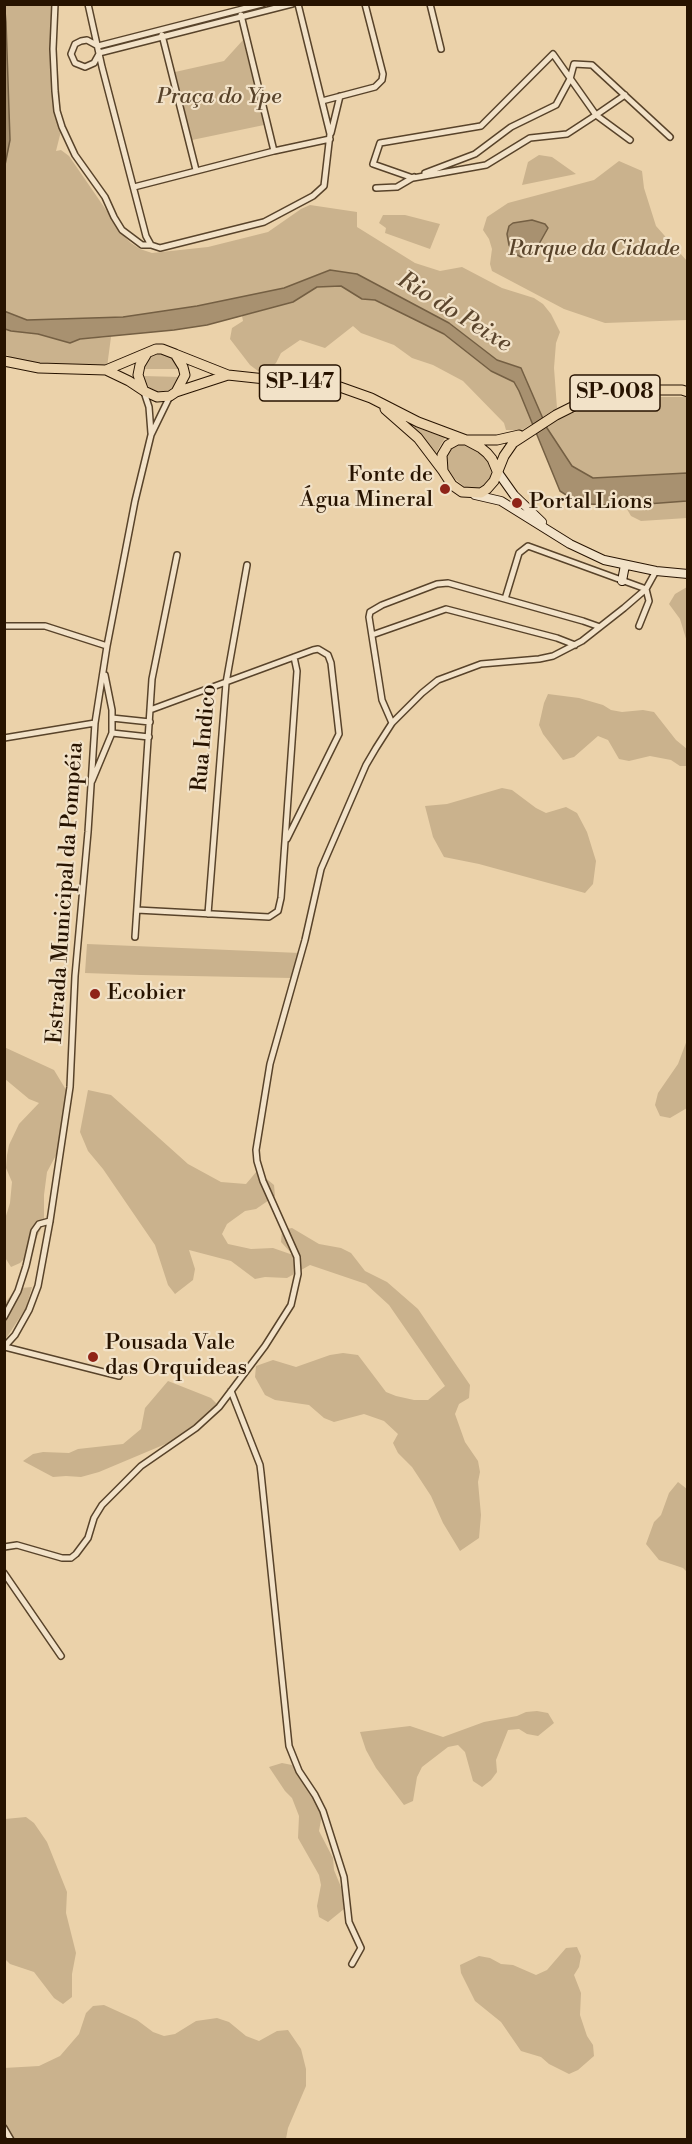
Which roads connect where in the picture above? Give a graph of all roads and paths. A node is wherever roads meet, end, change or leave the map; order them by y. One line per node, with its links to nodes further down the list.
1 (55, 4): 27 (street)
2 (88, 4): 13 (street)
3 (262, 4): 8 (street)
4 (292, 4): 9 (street)
5 (298, 4): 17 (street)
6 (364, 4): 16 (street)
7 (430, 4): 12 (street)
8 (240, 10): 9 (street); 10 (street)
9 (241, 17): 11 (street); 22 (street)
10 (161, 30): 11 (street); 13 (street)
11 (163, 37): 13 (street); 23 (street)
12 (441, 49)
13 (99, 50): 13 (street); 25 (street)
14 (570, 79): 15 (street); 18 (street); 24 (street); 24 (street)
15 (625, 95): 18 (street); 20 (street)
16 (340, 96): 17 (street); 19 (street)
17 (322, 100): 19 (street)
18 (596, 115): 21 (street); 24 (street)
19 (330, 137): 22 (street); 27 (street)
20 (670, 137)
21 (630, 140)
22 (274, 151): 23 (street)
23 (195, 170): 25 (street)
24 (413, 178): 26 (street)
25 (134, 187): 27 (street)
26 (376, 188)
27 (151, 245)
28 (148, 353): 29 (main road); 31 (main road); 34 (main road)
29 (174, 354): 32 (main road, SP-147); 35 (main road)
30 (4, 361): 31 (main road)
31 (106, 370): 34 (main road)
32 (228, 375): 35 (main road, SP-147); 36 (main road, SP-147)
33 (686, 390): 37 (main road, SP-008)
34 (144, 392): 35 (main road); 38 (street, Estrada Municipal da Pompéia)
35 (173, 394): 38 (street, Estrada Municipal da Pompéia)
36 (371, 398): 39 (main road, SP-147); 40 (main road, SP-147)
37 (526, 433): 39 (main road, SP-008); 41 (main road, SP-008)
38 (151, 435): 59 (street, Estrada Municipal da Pompéia)
39 (466, 440): 40 (main road); 41 (main road, SP-147)
40 (443, 471): 42 (main road, SP-147)
41 (497, 471): 42 (main road); 43 (street)
42 (470, 494): 43 (street)
43 (554, 533): 46 (street)
44 (177, 555): 63 (street)
45 (247, 565): 62 (street, Rua Indico)
46 (625, 565): 47 (street); 51 (street)
47 (656, 571): 48 (street); 52 (street)
48 (674, 574): 49 (street); 50 (street)
49 (687, 574)
50 (687, 579)
51 (622, 581): 52 (street); 53 (street)
52 (646, 589): 55 (street); 56 (street)
53 (505, 599): 56 (street); 57 (street)
54 (4, 626): 59 (street)
55 (639, 626)
56 (600, 627): 58 (street)
57 (372, 635): 58 (street); 67 (street)
58 (574, 645): 67 (street)
59 (107, 646): 61 (street, Estrada Municipal da Pompéia)
60 (294, 657): 62 (street); 72 (street); 72 (street)
61 (104, 672): 64 (street); 66 (street, Estrada Municipal da Pompéia)
62 (226, 683): 63 (street); 74 (street, Rua Indico)
63 (150, 710): 65 (street)
64 (112, 718): 65 (street); 68 (street)
65 (150, 722): 69 (street)
66 (95, 723): 70 (street); 71 (street, Estrada Municipal da Pompéia)
67 (393, 723): 80 (street)
68 (112, 733): 69 (street); 71 (street)
69 (149, 737): 73 (street)
70 (4, 738)
71 (90, 785): 76 (street, Estrada Municipal da Pompéia)
72 (285, 842): 74 (street)
73 (137, 910): 74 (street); 75 (street)
74 (208, 914)
75 (135, 937)
76 (50, 1221): 77 (street); 78 (street, Estrada Municipal da Pompéia)
77 (4, 1317)
78 (5, 1347): 79 (street)
79 (119, 1376)
80 (231, 1391): 81 (street); 84 (street)
81 (4, 1547)
82 (4, 1573): 83 (street)
83 (61, 1656)
84 (352, 1964)
85 (4, 2128): 86 (street)
86 (11, 2139)

